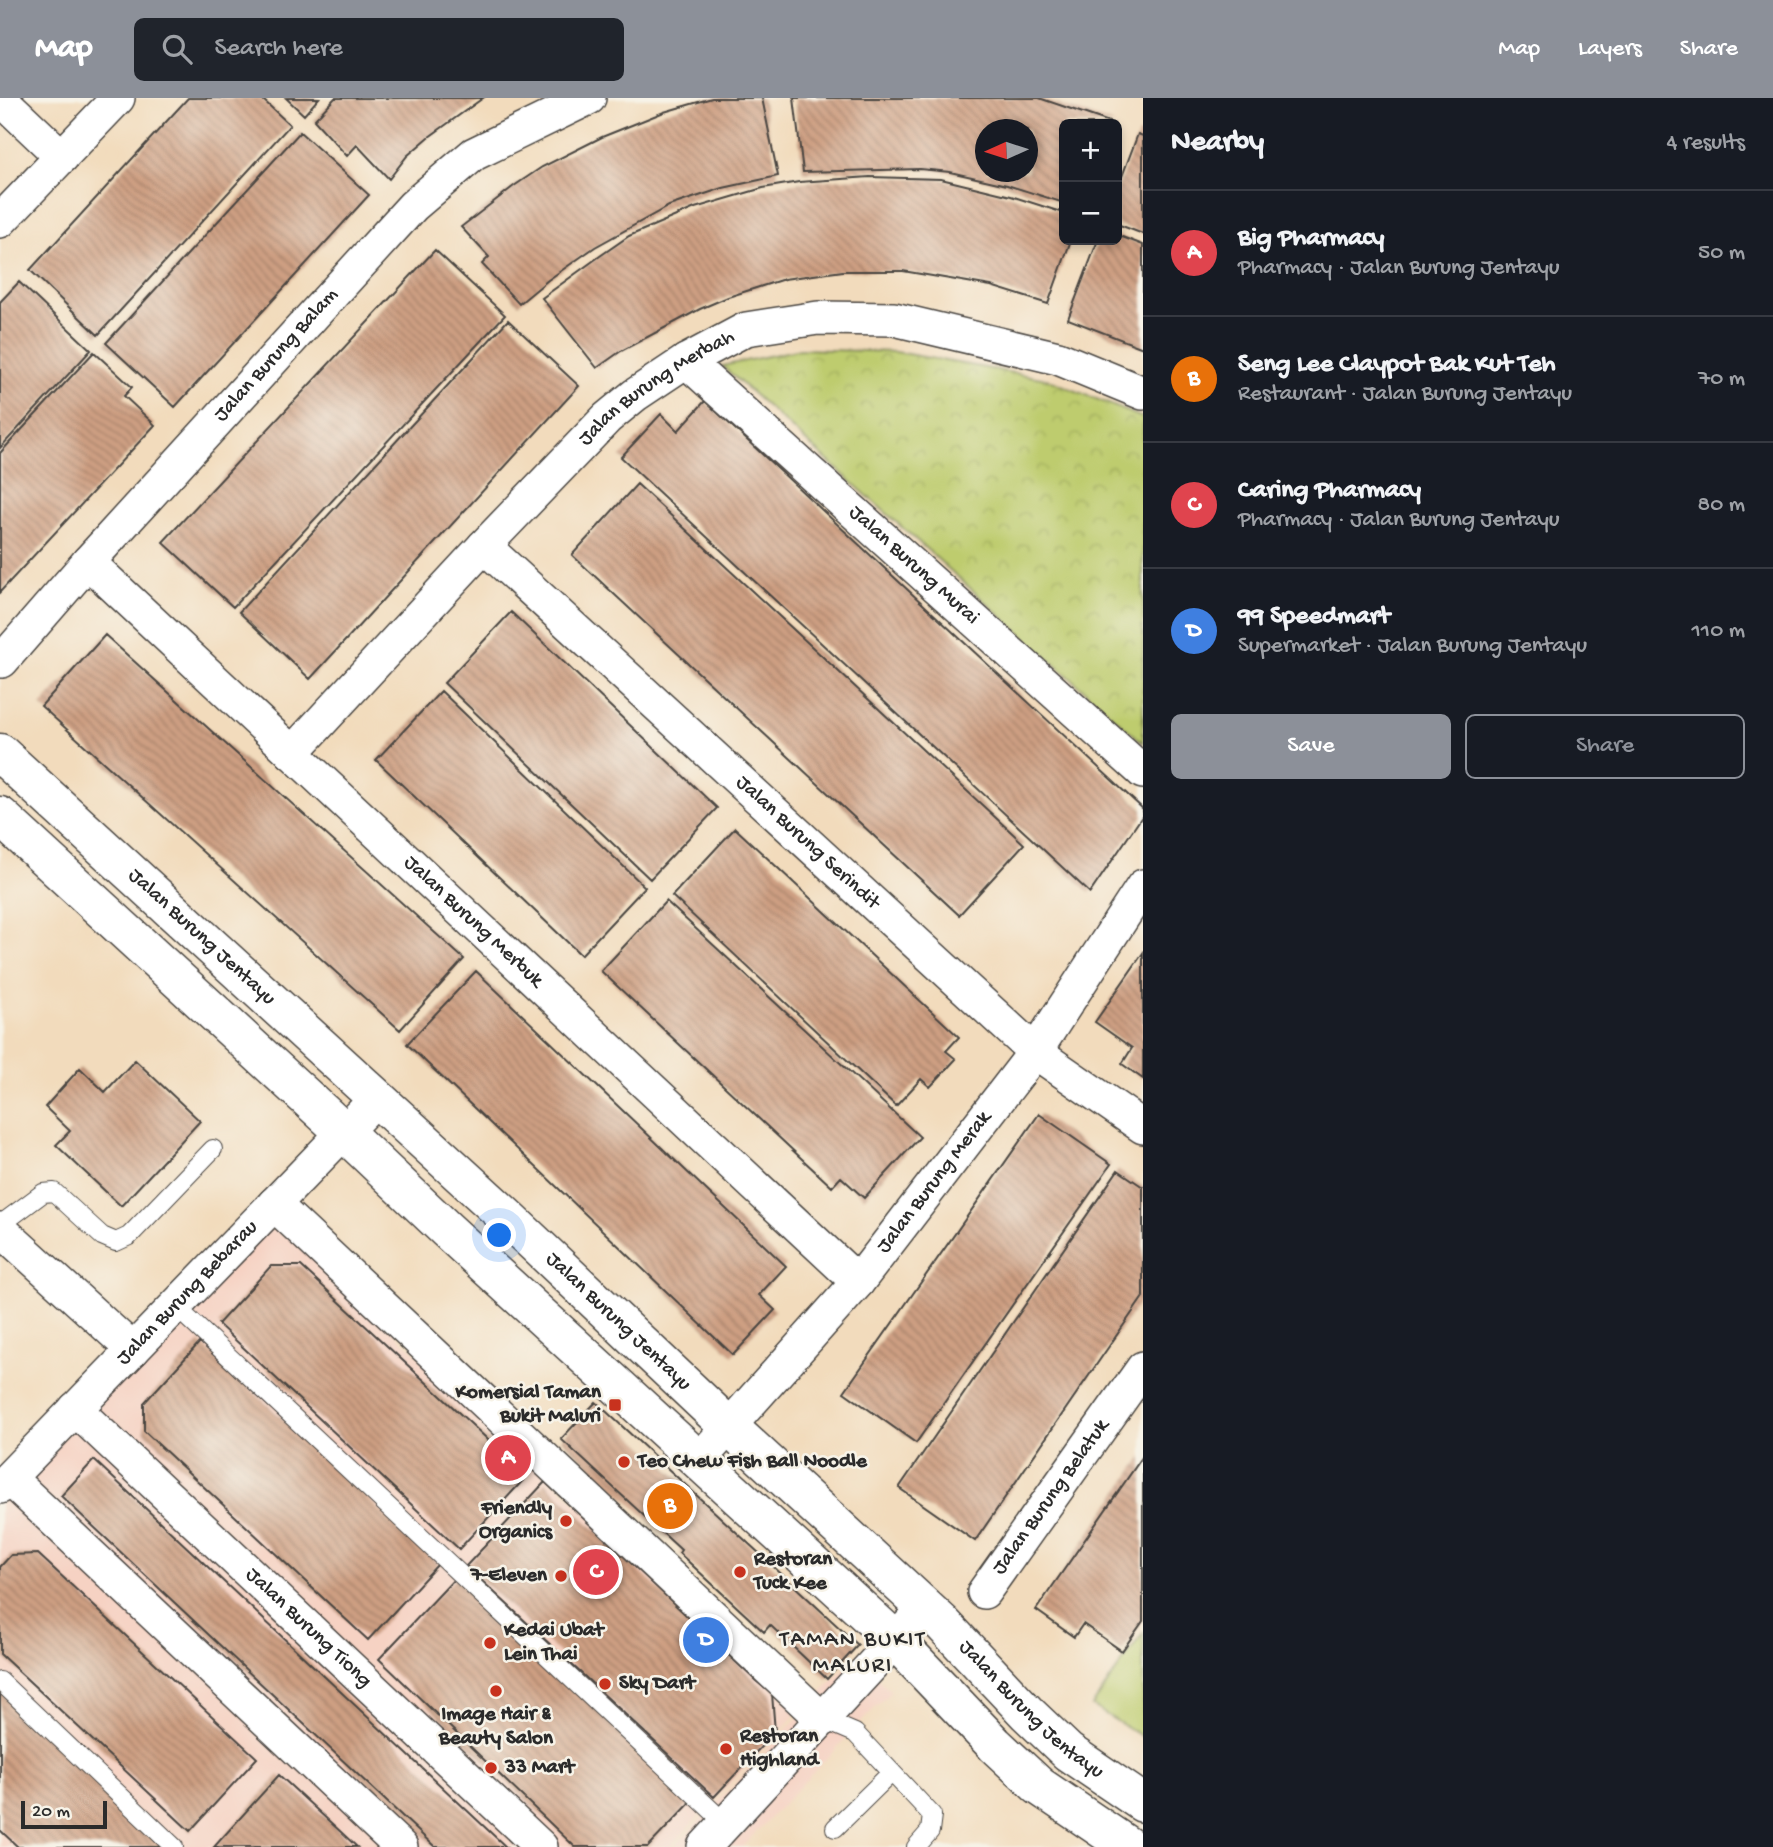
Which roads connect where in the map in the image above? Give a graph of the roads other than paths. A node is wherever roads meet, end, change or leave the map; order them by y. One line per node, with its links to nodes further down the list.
1 (0, 98): 4 (street)
2 (118, 98): 4 (street)
3 (589, 98): 9 (street, Jalan Burung Balam)
4 (62, 157): 5 (street)
5 (0, 221)
6 (686, 361): 7 (street, Jalan Burung Merbah); 8 (street, Jalan Burung Merbah); 13 (street, Jalan Burung Murai)
7 (1143, 393)
8 (484, 546): 12 (street, Jalan Burung Merbah); 16 (street, Jalan Burung Serindit)
9 (88, 562): 10 (street, Jalan Burung Balam); 12 (street, Jalan Burung Merbuk)
10 (2, 661)
11 (0, 752): 17 (street, Jalan Burung Jentayu)
12 (292, 753): 23 (street, Jalan Burung Merbuk)
13 (1143, 772)
14 (1, 820): 19 (street)
15 (1143, 886): 16 (street, Jalan Burung Merak)
16 (1035, 1052): 18 (street, Jalan Burung Serindit); 23 (street, Jalan Burung Merak)
17 (376, 1098): 19 (street, Jalan Burung Bebarau); 28 (street, Jalan Burung Jentayu)
18 (1143, 1127)
19 (344, 1132): 21 (street, Jalan Burung Bebarau); 29 (street)
20 (213, 1149): 22 (lane)
21 (274, 1204): 24 (street, Jalan Burung Bebarau); 35 (street)
22 (0, 1227): 25 (street)
23 (858, 1282): 28 (street, Jalan Burung Merak)
24 (175, 1306): 25 (street, Jalan Burung Bebarau); 39 (lane)
25 (133, 1350): 27 (street, Jalan Burung Bebarau)
26 (1143, 1368): 31 (street, Jalan Burung Belatuk)
27 (75, 1409): 30 (street, Jalan Burung Bebarau); 42 (street, Jalan Burung Tiong)
28 (728, 1426): 29 (street, Jalan Burung Merak); 32 (street, Jalan Burung Jentayu)
29 (699, 1460): 33 (street)
30 (4, 1483): 41 (street)
31 (984, 1592)
32 (925, 1608): 33 (street); 37 (street, Jalan Burung Jentayu)
33 (895, 1640): 35 (street); 44 (street)
34 (0, 1681): 40 (lane)
35 (822, 1719): 36 (lane); 39 (street)
36 (892, 1772): 38 (lane); 43 (lane)
37 (1143, 1803)
38 (835, 1828)
39 (714, 1835)
40 (174, 1847)
41 (401, 1847)
42 (541, 1847)
43 (916, 1847)
44 (1129, 1847)

